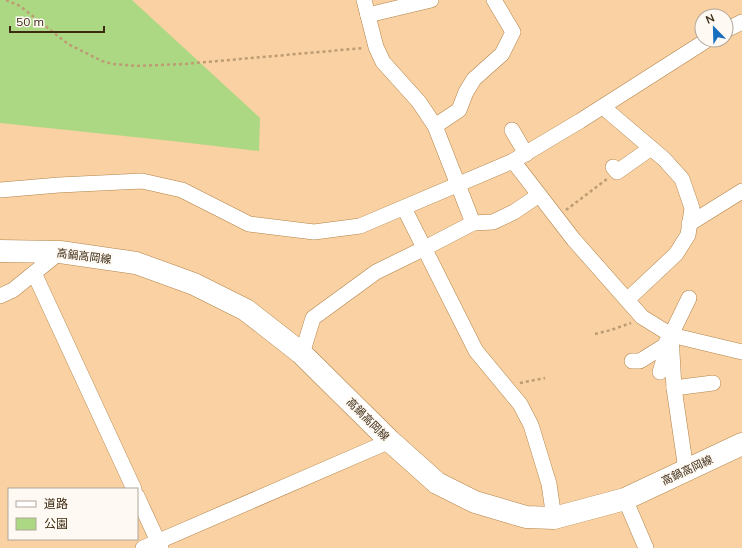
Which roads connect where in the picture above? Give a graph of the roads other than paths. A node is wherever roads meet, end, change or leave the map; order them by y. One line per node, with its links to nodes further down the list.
1 (364, 0): 4 (street)
2 (431, 0): 4 (street)
3 (494, 0): 7 (street)
4 (368, 15): 7 (street)
5 (694, 48): 6 (street)
6 (603, 106): 9 (street); 10 (street)
7 (435, 126): 13 (street)
8 (512, 130): 10 (street)
9 (651, 148): 12 (street); 19 (street)
10 (526, 154): 11 (street)
11 (513, 161): 13 (street); 16 (street)
12 (615, 169)
13 (458, 185): 17 (street); 18 (street)
14 (0, 190): 17 (street)
15 (742, 191): 19 (street)
16 (539, 195): 18 (street); 26 (street)
17 (404, 208): 20 (street)
18 (473, 224): 20 (street)
19 (689, 224): 26 (street)
20 (425, 248): 29 (street); 40 (street)
21 (0, 251): 22 (main road, 高鍋高岡線)
22 (60, 252): 23 (street); 29 (main road, 高鍋高岡線)
23 (34, 273): 24 (street); 37 (street)
24 (0, 296)
25 (689, 298): 27 (street)
26 (627, 300): 27 (street)
27 (671, 335): 28 (street); 30 (street); 31 (street); 33 (street)
28 (742, 352)
29 (302, 354): 34 (main road, 高鍋高岡線)
30 (632, 361)
31 (660, 372)
32 (713, 383): 33 (street)
33 (674, 388): 36 (street)
34 (390, 441): 40 (main road, 高鍋高岡線); 41 (street)
35 (742, 444): 36 (main road, 高鍋高岡線)
36 (686, 470): 39 (main road, 高鍋高岡線)
37 (134, 488)
38 (138, 498): 41 (street)
39 (625, 499): 40 (main road, 高鍋高岡線); 43 (street)
40 (554, 518)
41 (159, 545): 42 (street)
42 (143, 548)
43 (646, 548)

